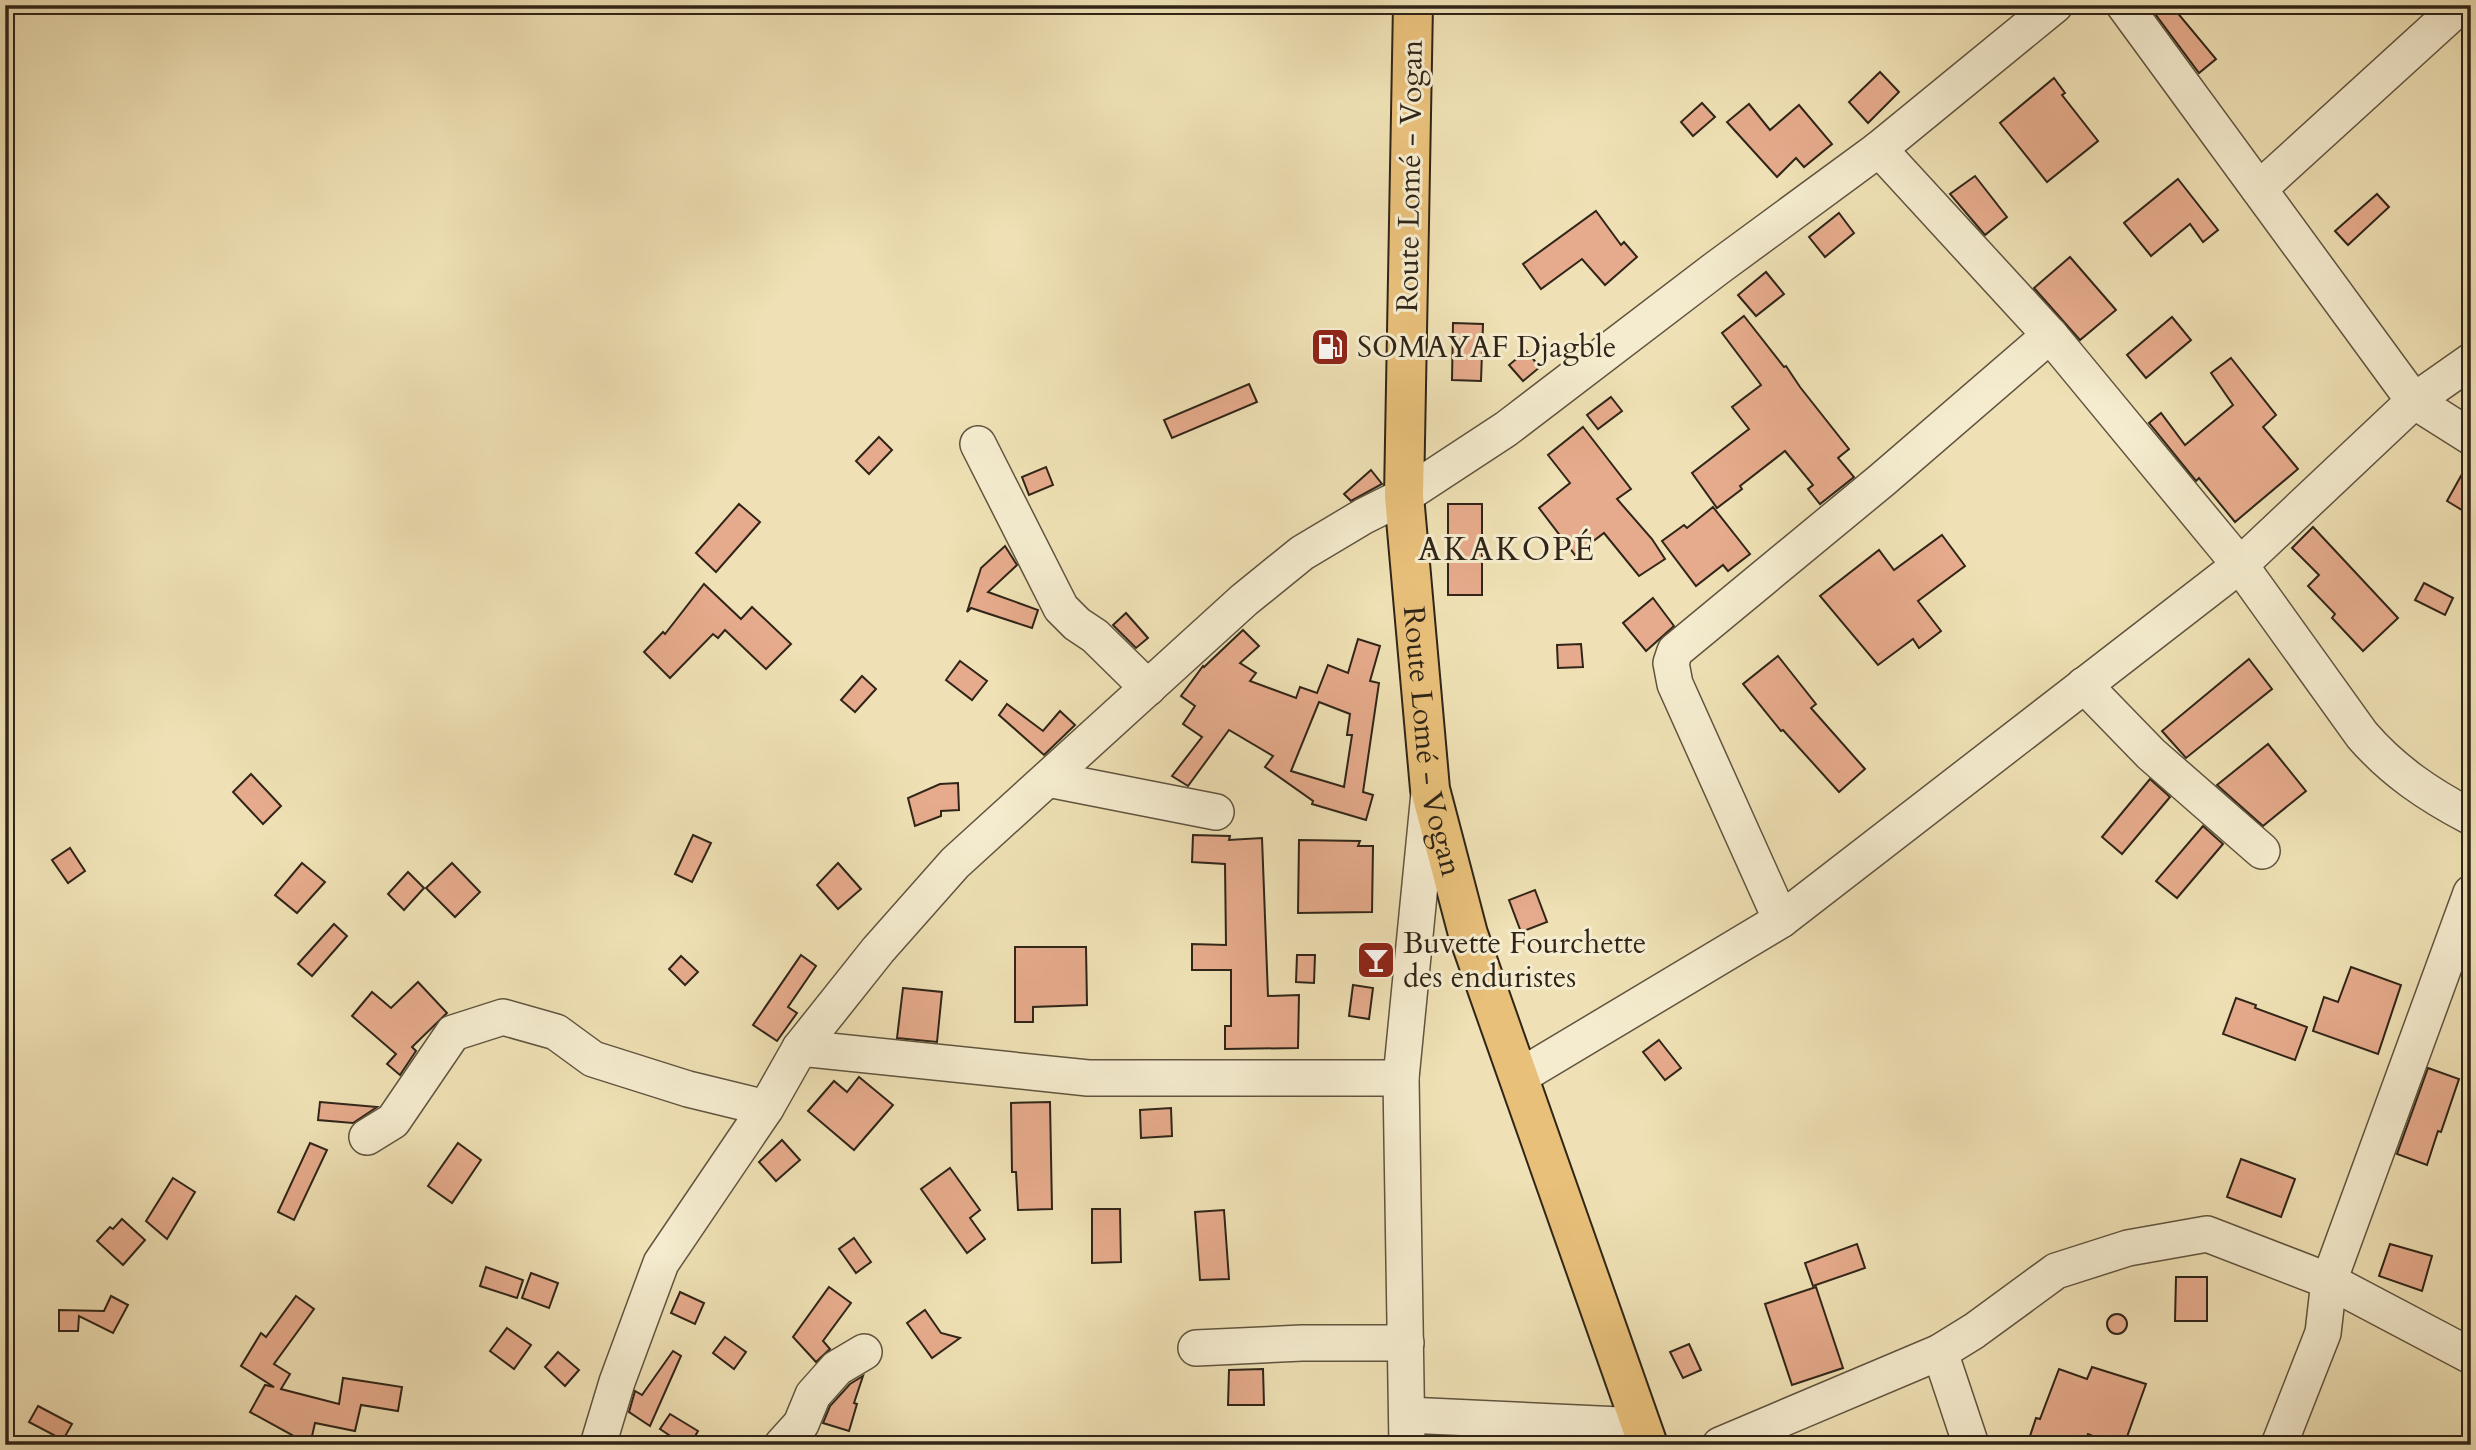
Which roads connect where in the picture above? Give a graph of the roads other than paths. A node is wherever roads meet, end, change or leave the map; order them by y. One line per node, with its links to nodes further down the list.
1 (1413, 5): 12 (main road, Route Lomé - Vogan)
2 (2055, 5): 5 (street)
3 (2124, 5): 6 (street)
4 (2461, 5): 6 (street)
5 (1879, 149): 7 (street); 12 (street)
6 (2259, 189): 9 (street)
7 (2050, 335): 13 (street); 22 (street)
8 (2471, 362): 9 (street)
9 (2414, 401): 10 (street); 13 (street)
10 (2471, 437)
11 (978, 444): 15 (street)
12 (1404, 496): 15 (street); 17 (main road, Route Lomé - Vogan)
13 (2240, 565): 14 (street); 19 (street)
14 (2084, 685): 20 (street); 22 (street)
15 (1148, 688): 16 (street)
16 (1048, 779): 18 (street); 23 (street)
17 (1430, 789): 24 (main road, Route Lomé - Vogan); 25 (street)
18 (1216, 812)
19 (2471, 817)
20 (2262, 851)
21 (2471, 893): 28 (street)
22 (1780, 920): 24 (street)
23 (800, 1048): 25 (street); 26 (street)
24 (1519, 1077): 35 (main road, Route Lomé - Vogan)
25 (1401, 1078): 29 (street)
26 (766, 1108): 27 (street); 36 (street)
27 (367, 1136)
28 (2329, 1281): 32 (street); 33 (street); 40 (street)
29 (1406, 1343): 30 (street); 34 (street)
30 (1196, 1348)
31 (864, 1352): 37 (street)
32 (1940, 1352): 38 (street); 39 (street)
33 (2471, 1356)
34 (1407, 1430): 35 (street)
35 (1645, 1435)
36 (598, 1445)
37 (782, 1445)
38 (1720, 1445)
39 (1971, 1445)
40 (2279, 1445)

